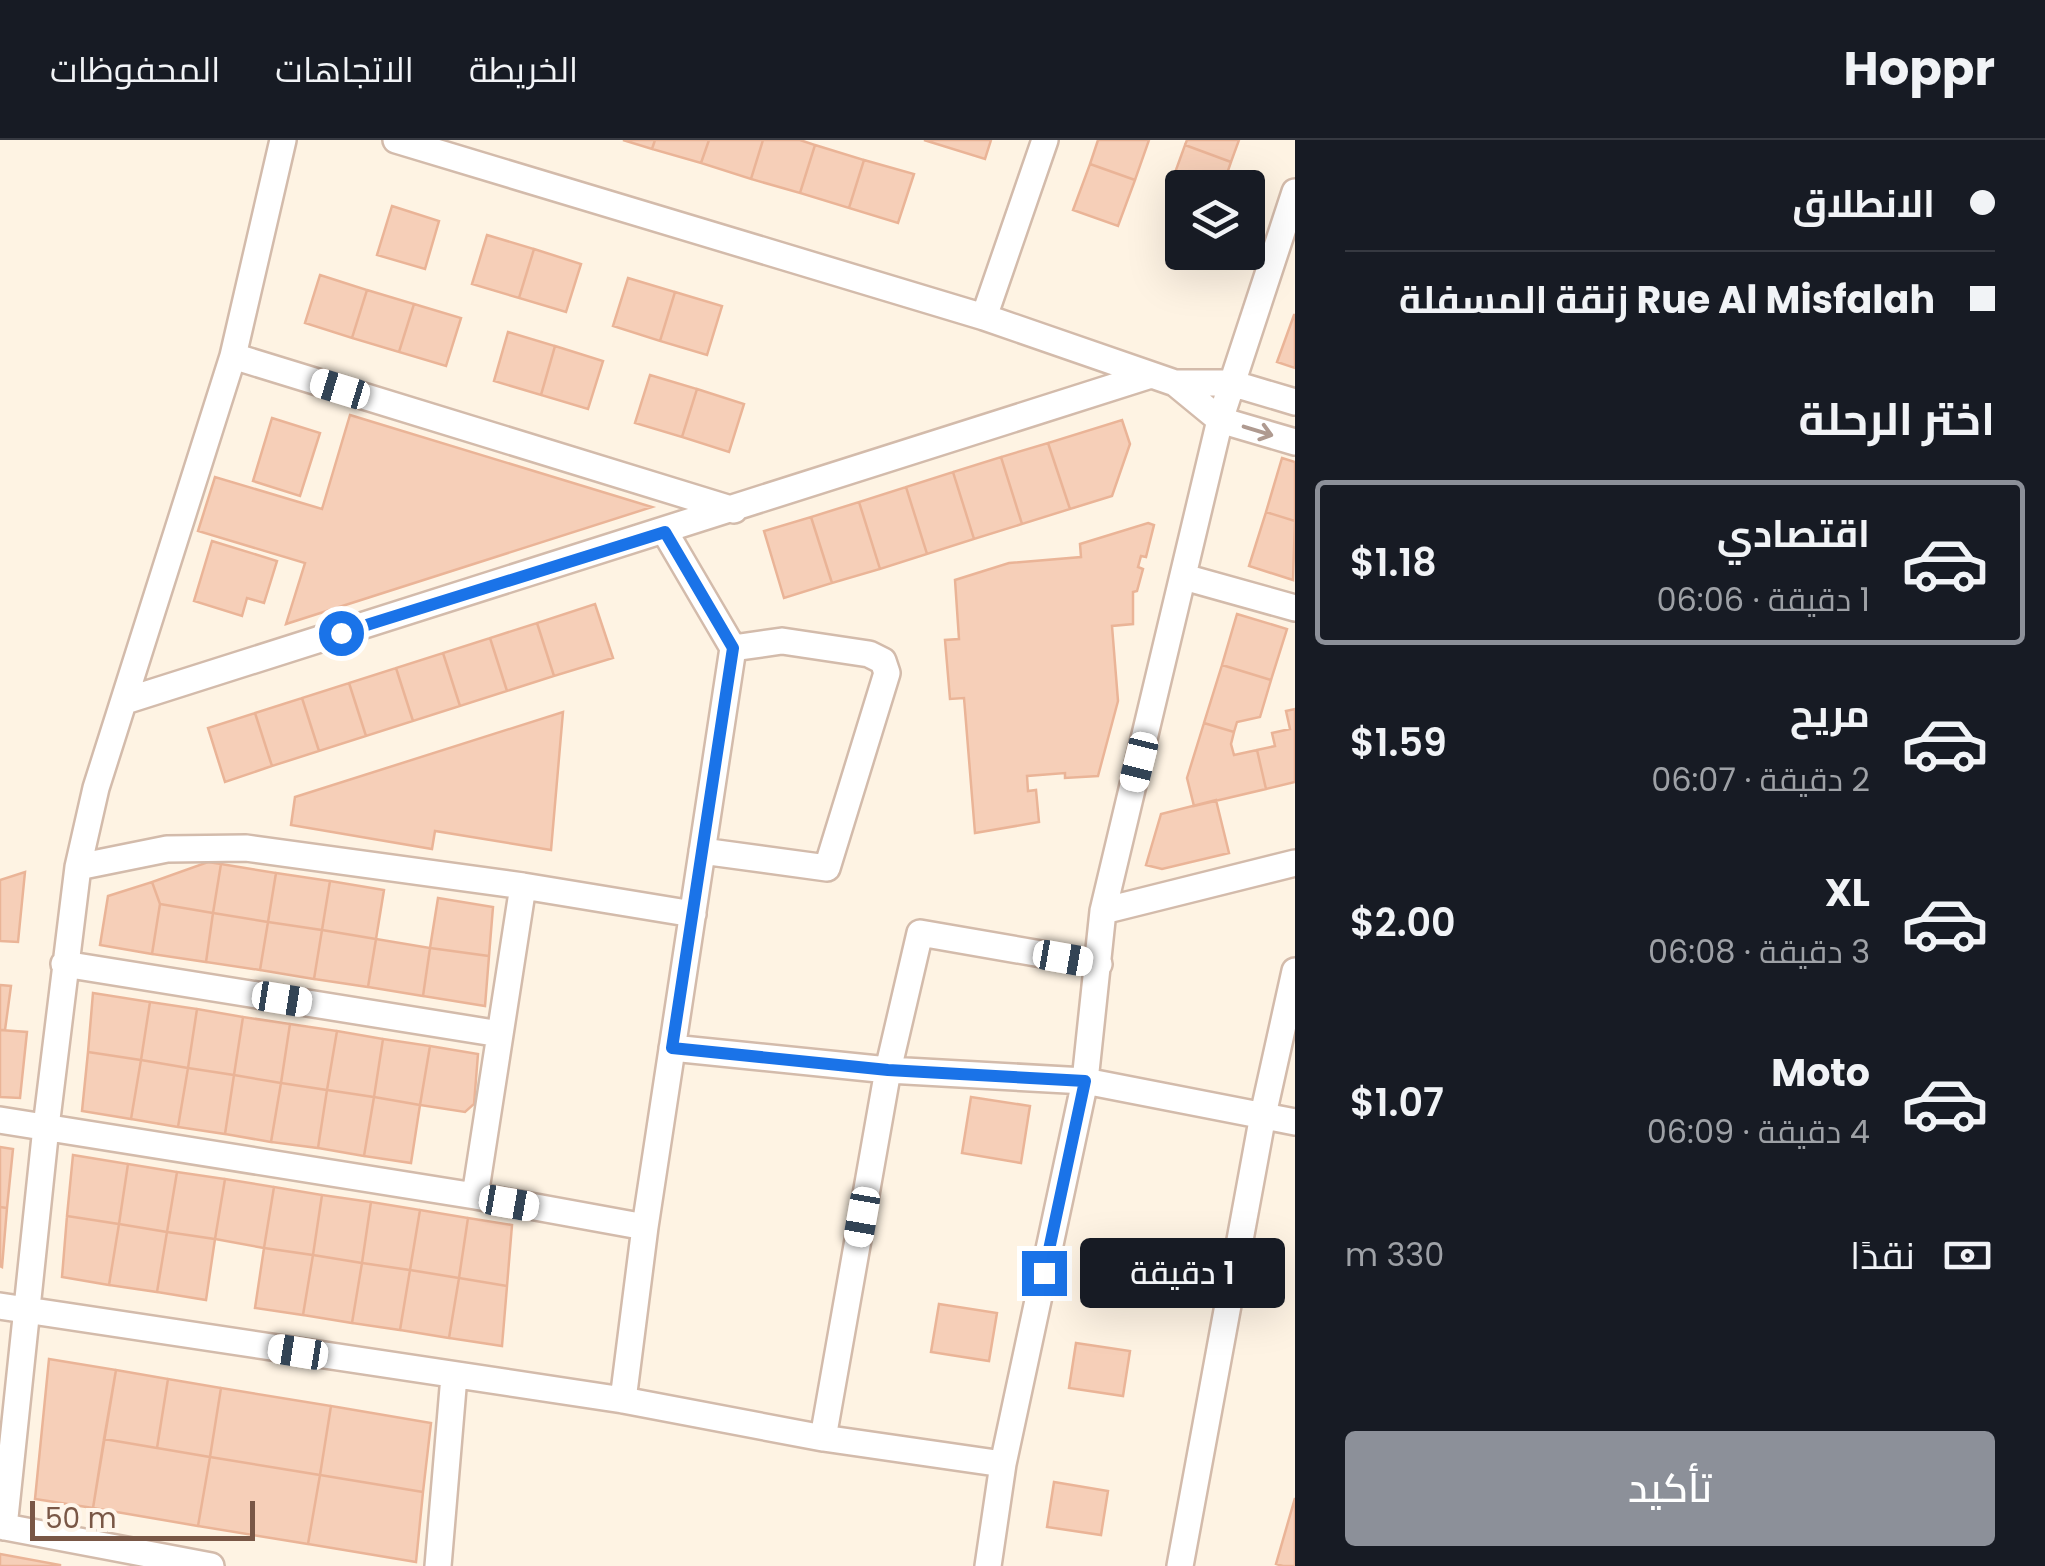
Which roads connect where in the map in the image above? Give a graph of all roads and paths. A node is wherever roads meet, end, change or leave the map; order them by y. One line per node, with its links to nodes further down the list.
1 (284, 140): 6 (street)
2 (396, 140): 5 (street)
3 (1045, 140): 5 (street)
4 (1295, 192): 8 (street)
5 (984, 317): 7 (street)
6 (233, 356): 12 (street); 17 (street)
7 (1163, 379): 8 (street); 10 (street); 12 (street)
8 (1231, 383): 9 (street); 10 (street)
9 (1295, 402)
10 (1220, 420): 11 (street, one-way to 11); 14 (street)
11 (1295, 442)
12 (734, 510): 13 (street)
13 (665, 532): 16 (street); 17 (street)
14 (1184, 577): 15 (street); 22 (street)
15 (1295, 608)
16 (733, 648): 18 (street); 18 (street)
17 (125, 701): 20 (street)
18 (702, 851): 23 (street)
19 (1295, 863): 22 (street)
20 (78, 867): 21 (street); 24 (street)
21 (523, 886): 23 (street); 27 (street)
22 (1103, 911): 25 (street)
23 (692, 914): 28 (street)
24 (64, 964): 27 (street); 34 (street)
25 (1099, 964): 29 (street); 30 (street)
26 (1295, 971): 31 (street)
27 (500, 1034): 35 (street)
28 (672, 1048): 29 (street); 36 (street)
29 (888, 1070): 30 (street); 41 (street)
30 (1085, 1081): 31 (street); 42 (street)
31 (1263, 1115): 33 (street); 47 (street)
32 (0, 1120): 34 (street)
33 (1295, 1122)
34 (46, 1128): 35 (street); 38 (street)
35 (475, 1196): 36 (street)
36 (645, 1228): 40 (street)
37 (0, 1306): 38 (street)
38 (26, 1310): 39 (street); 43 (street)
39 (454, 1376): 40 (street); 45 (street)
40 (623, 1400): 41 (street)
41 (823, 1438): 42 (street)
42 (1003, 1464): 46 (street)
43 (2, 1526): 44 (street)
44 (201, 1565)
45 (438, 1566)
46 (988, 1566)
47 (1180, 1566)

